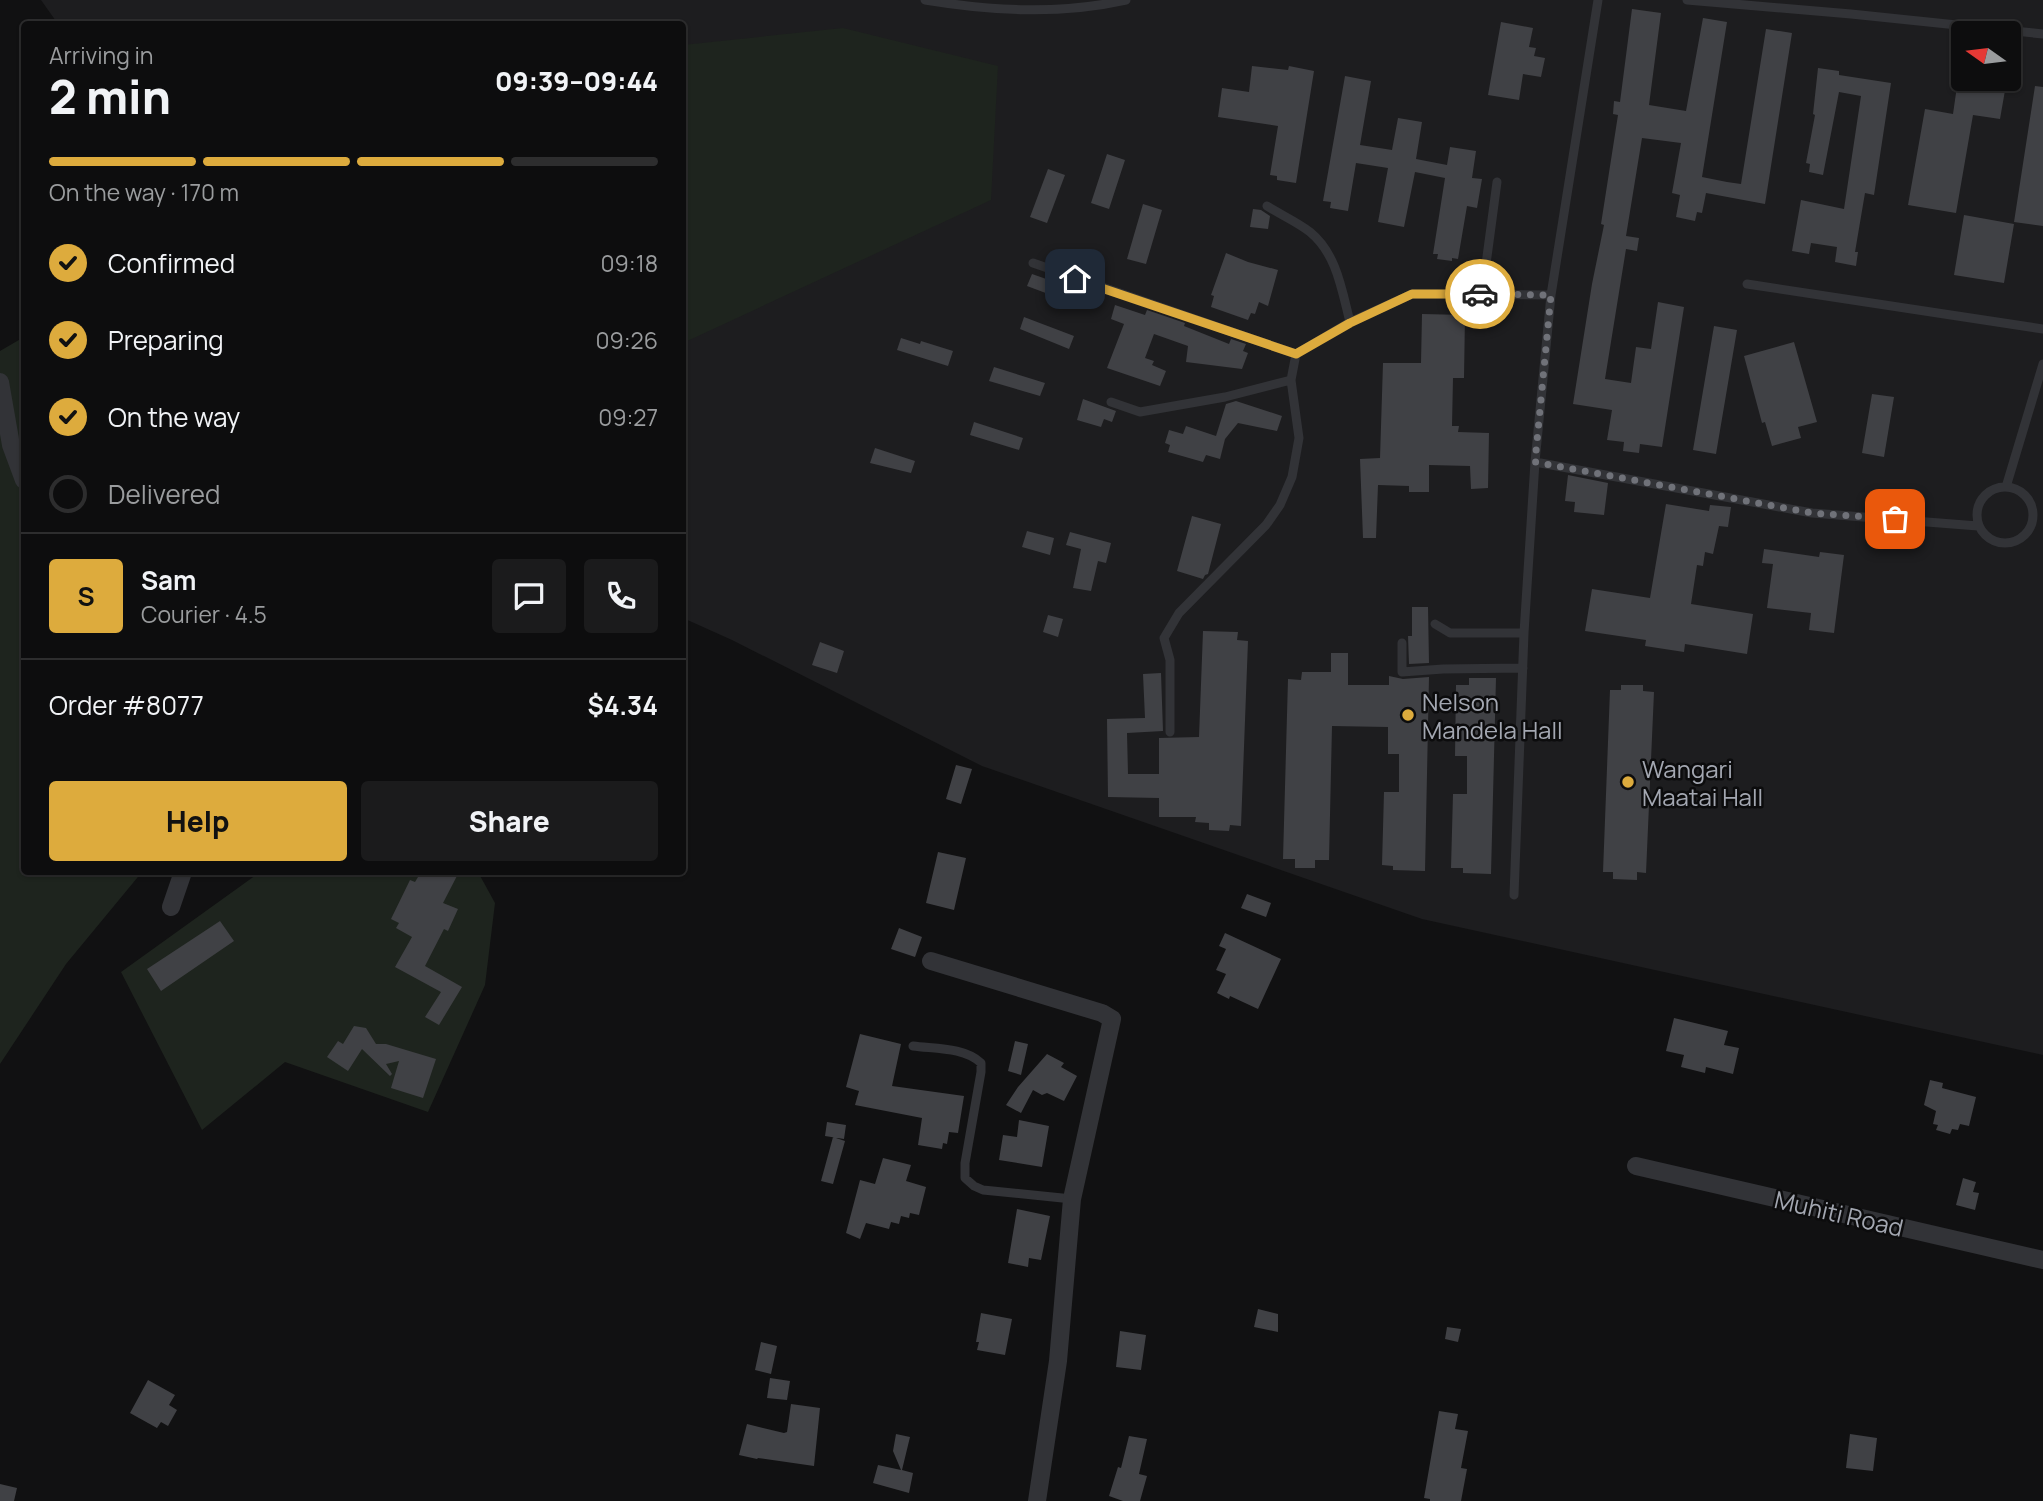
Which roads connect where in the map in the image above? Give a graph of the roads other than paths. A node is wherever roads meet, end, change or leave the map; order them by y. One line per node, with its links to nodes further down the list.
1 (925, 0): 2 (lane)
2 (1126, 0)
3 (1598, 0): 11 (lane)
4 (1687, 0): 5 (lane)
5 (2043, 34)
6 (1497, 182): 10 (lane)
7 (1267, 206): 12 (lane)
8 (1033, 263): 14 (lane)
9 (1747, 284): 13 (lane)
10 (1482, 294): 11 (lane); 12 (lane)
11 (1551, 295): 19 (lane)
12 (1350, 323): 14 (lane)
13 (2043, 329)
14 (1296, 354): 16 (lane)
15 (2043, 364): 21 (lane)
16 (1291, 380): 18 (lane); 28 (lane)
17 (0, 382): 20 (street)
18 (1111, 402)
19 (1535, 462): 23 (lane); 25 (lane)
20 (21, 472)
21 (2006, 487): 22 (lane); 23 (lane)
22 (2038, 513): 23 (lane)
23 (1978, 526)
24 (1435, 624): 25 (lane)
25 (1524, 633): 27 (lane)
26 (1402, 643): 27 (lane)
27 (1523, 668): 30 (lane)
28 (1170, 732)
29 (182, 875): 31 (street)
30 (1514, 895)
31 (171, 907)
32 (931, 961): 35 (street)
33 (913, 1046): 35 (lane)
34 (1636, 1166): 36 (street, Muhiti Road)
35 (1072, 1199): 37 (street)
36 (2043, 1260)
37 (1037, 1501)

